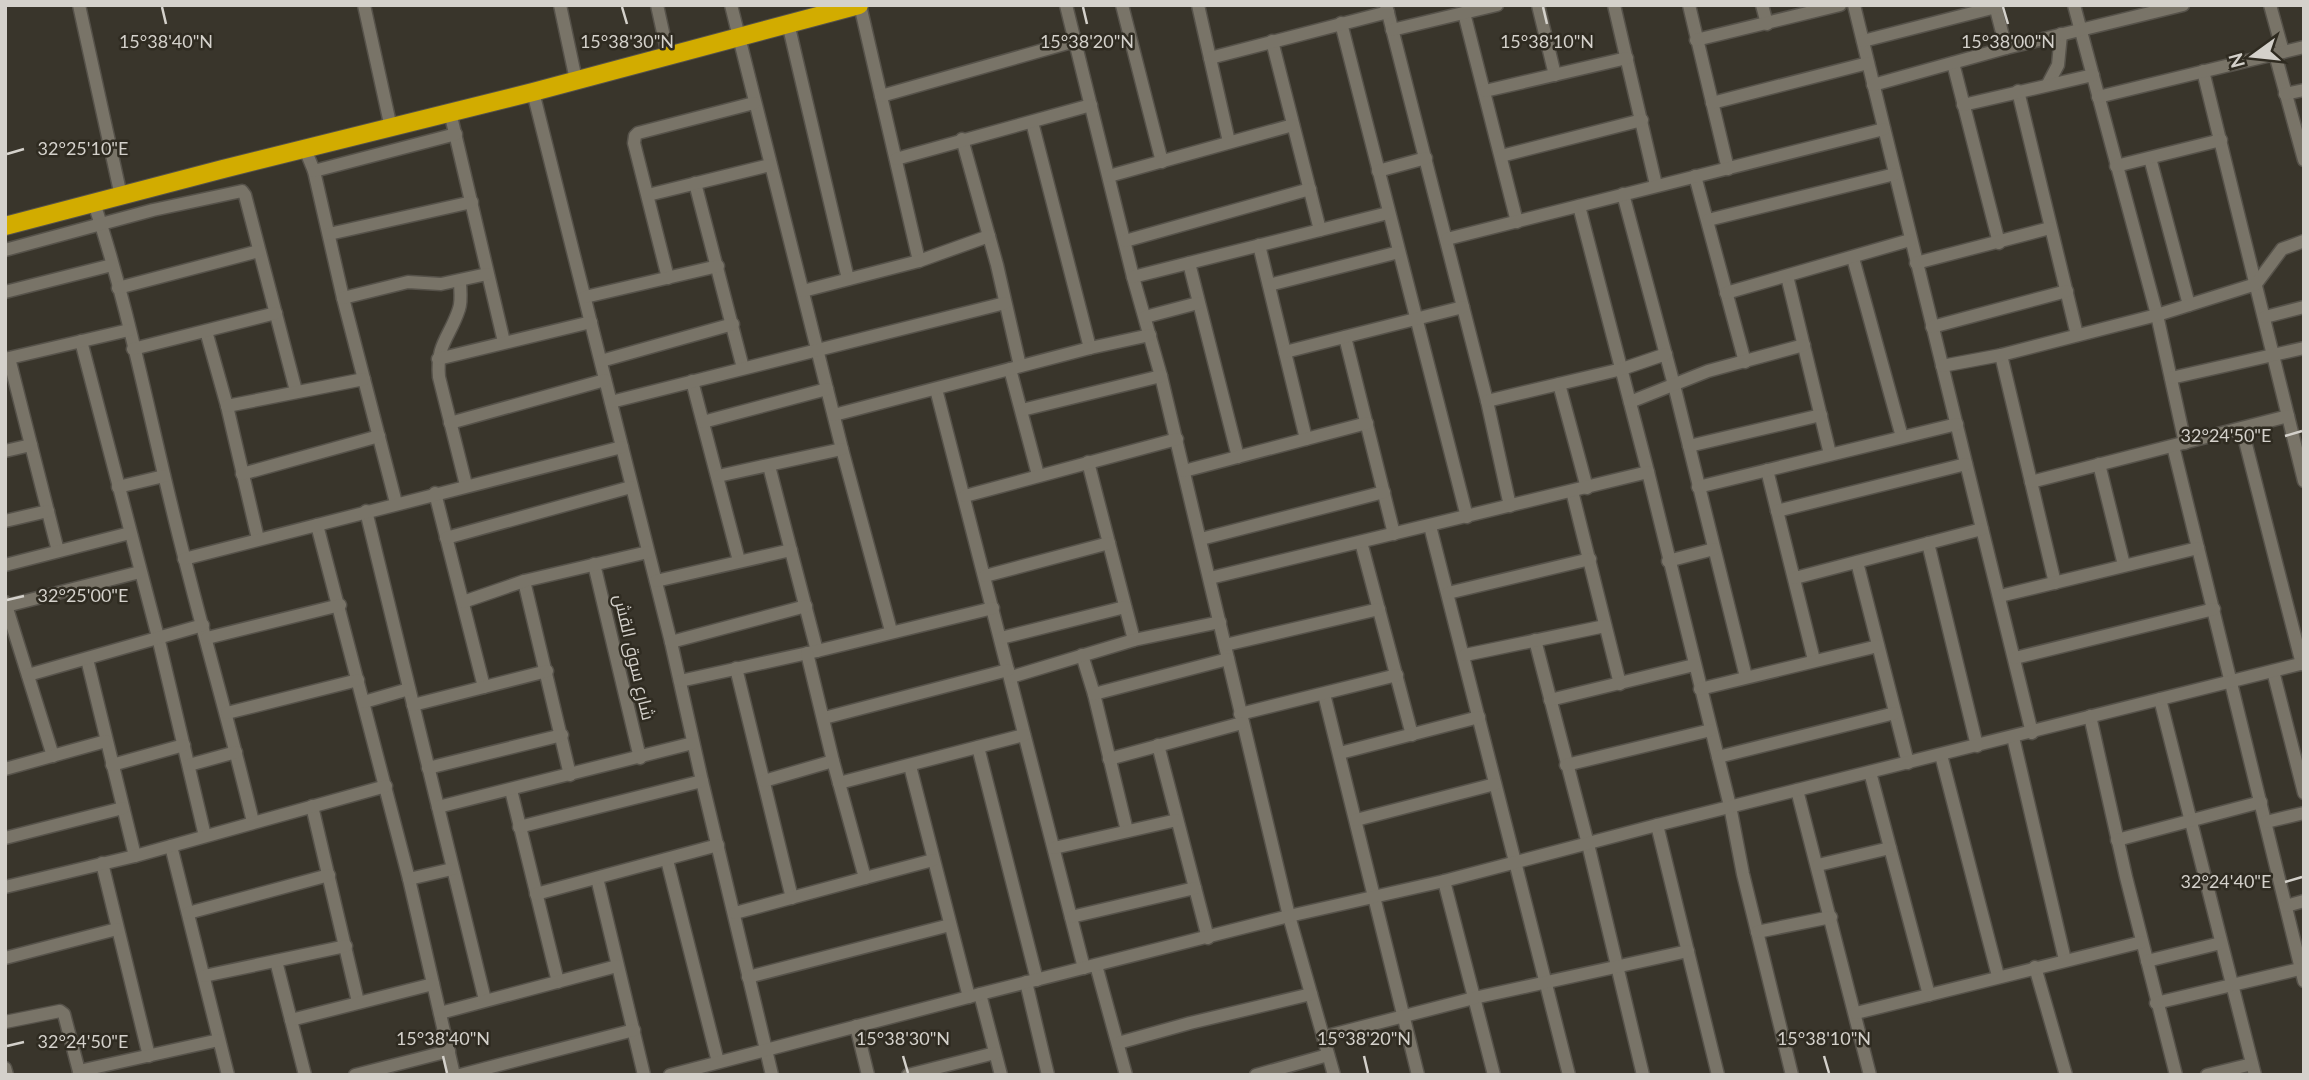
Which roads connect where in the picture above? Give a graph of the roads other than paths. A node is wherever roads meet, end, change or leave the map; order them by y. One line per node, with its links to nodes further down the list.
1 (79, 5): 92 (street)
2 (364, 5): 64 (street)
3 (560, 5): 46 (street)
4 (657, 5): 38 (street)
5 (731, 5): 30 (street)
6 (859, 5): 22 (highway); 54 (street)
7 (1066, 5): 32 (street)
8 (1122, 5): 76 (street)
9 (1198, 5): 39 (street)
10 (1497, 5): 23 (street)
11 (1538, 5): 44 (street)
12 (1614, 5): 40 (street)
13 (1689, 5): 31 (street)
14 (1762, 5): 26 (street)
15 (1840, 5): 26 (street)
16 (1854, 5): 34 (street)
17 (2074, 5): 28 (street)
18 (2183, 5): 28 (street)
19 (2270, 5): 37 (street)
20 (1996, 6): 34 (street); 36 (street)
21 (1387, 8): 25 (street); 27 (street)
22 (806, 12): 24 (highway)
23 (1464, 13): 27 (street); 50 (street)
24 (788, 23): 30 (highway); 124 (street)
25 (1341, 23): 33 (street); 82 (street)
26 (1767, 24): 31 (street)
27 (1392, 30): 72 (street)
28 (2080, 30): 29 (street); 45 (street)
29 (2062, 34): 36 (street); 47 (street)
30 (739, 36): 38 (highway); 56 (street)
31 (1696, 40): 57 (street)
32 (1075, 41): 54 (street); 58 (street)
33 (1272, 41): 39 (street); 63 (street)
34 (1863, 41): 41 (street)
35 (2304, 47): 37 (street)
36 (2006, 48): 42 (street)
37 (2279, 53): 43 (street); 53 (street)
38 (668, 55): 46 (highway)
39 (1210, 58): 69 (street)
40 (1627, 58): 44 (street); 61 (street)
41 (1868, 63): 48 (street); 57 (street)
42 (1953, 63): 48 (street); 59 (street)
43 (2203, 71): 55 (street); 68 (street)
44 (1555, 75): 50 (street)
45 (2093, 75): 47 (street); 55 (street)
46 (576, 80): 52 (highway)
47 (2048, 84): 51 (street)
48 (1874, 85): 65 (street)
49 (2304, 90): 53 (street)
50 (1485, 91): 71 (street)
51 (2018, 91): 59 (street); 101 (street)
52 (533, 92): 60 (highway); 133 (street)
53 (2285, 94): 75 (street)
54 (881, 96): 74 (street)
55 (2098, 97): 78 (street)
56 (754, 103): 77 (street); 91 (street)
57 (1712, 103): 80 (street)
58 (1091, 105): 62 (street); 84 (street)
59 (1963, 105): 109 (street)
60 (450, 112): 64 (highway); 66 (street)
61 (1642, 120): 71 (street); 87 (street)
62 (1032, 122): 67 (street); 156 (street)
63 (1293, 125): 69 (street); 88 (street)
64 (391, 128): 70 (highway)
65 (1884, 129): 80 (street); 83 (street)
66 (456, 134): 81 (street); 93 (street)
67 (962, 139): 74 (street); 104 (street)
68 (2221, 140): 73 (street); 126 (street)
69 (1229, 142): 76 (street)
70 (305, 149): 79 (highway); 81 (street)
71 (1501, 156): 98 (street)
72 (1426, 158): 82 (street); 105 (street)
73 (2150, 158): 78 (street); 137 (street)
74 (896, 159): 115 (street)
75 (2304, 160)
76 (1162, 162): 84 (street)
77 (770, 166): 86 (street); 129 (street)
78 (2116, 166): 141 (street)
79 (223, 169): 89 (street); 92 (highway)
80 (1727, 169): 85 (street)
81 (314, 171): 103 (street)
82 (1378, 171): 96 (street)
83 (1895, 174): 97 (street); 107 (street)
84 (1108, 176): 106 (street)
85 (1695, 176): 87 (street); 97 (street)
86 (695, 183): 91 (street); 119 (street)
87 (1656, 185): 90 (street)
88 (1310, 189): 102 (street); 106 (street)
89 (230, 193): 100 (street); 112 (street)
90 (1623, 194): 95 (street); 161 (street)
91 (648, 195): 123 (street)
92 (121, 196): 94 (highway)
93 (472, 202): 103 (street); 120 (street)
94 (94, 203): 99 (highway); 100 (street)
95 (1579, 206): 98 (street); 171 (street)
96 (1388, 213): 102 (street); 113 (street)
97 (1708, 220): 132 (street)
98 (1517, 222): 105 (street)
99 (5, 226)
100 (101, 226): 111 (street); 118 (street)
101 (2050, 228): 109 (street); 130 (street)
102 (1320, 230): 110 (street)
103 (329, 234): 134 (street)
104 (989, 236): 115 (street); 135 (street)
105 (1447, 239): 138 (street)
106 (1125, 240): 122 (street)
107 (1910, 240): 114 (street); 117 (street)
108 (2304, 242): 126 (street)
109 (1999, 243): 117 (street)
110 (1259, 245): 116 (street); 127 (street)
111 (5, 250)
112 (259, 251): 128 (street); 140 (street)
113 (1399, 252): 127 (street); 144 (street)
114 (1853, 258): 121 (street); 196 (street)
115 (919, 261): 124 (street)
116 (1189, 263): 122 (street); 136 (street)
117 (1916, 263): 147 (street)
118 (112, 265): 128 (street); 131 (street)
119 (718, 266): 123 (street); 146 (street)
120 (487, 274): 125 (street); 154 (street)
121 (1787, 276): 132 (street); 155 (street)
122 (1133, 277): 142 (street)
123 (668, 278): 133 (street)
124 (848, 279): 129 (street)
125 (460, 281): 134 (street); 165 (street)
126 (2256, 284): 137 (street); 143 (street)
127 (1269, 285): 160 (street)
128 (118, 288): 148 (street)
129 (803, 291): 159 (street)
130 (2067, 291): 147 (street); 151 (street)
131 (5, 292)
132 (1727, 293): 167 (street)
133 (585, 297): 145 (street)
134 (343, 298): 174 (street)
135 (1005, 303): 159 (street); 169 (street)
136 (1198, 303): 142 (street); 206 (street)
137 (2189, 305): 141 (street)
138 (1463, 307): 144 (street); 182 (street)
139 (2304, 307): 143 (street)
140 (276, 313): 149 (street); 181 (street)
141 (2157, 315): 151 (street); 173 (street)
142 (1145, 317): 150 (street)
143 (2265, 317): 163 (street)
144 (1416, 319): 152 (street); 234 (street)
145 (591, 321): 154 (street); 166 (street)
146 (733, 324): 166 (street); 170 (street)
147 (1933, 327): 168 (street)
148 (129, 330): 153 (street); 158 (street)
149 (206, 331): 158 (street); 185 (street)
150 (1150, 335): 156 (street); 172 (street)
151 (2077, 335): 162 (street)
152 (1345, 337): 160 (street); 192 (street)
153 (81, 341): 164 (street); 221 (street)
154 (504, 342): 165 (street)
155 (1804, 345): 167 (street); 188 (street)
156 (1090, 348): 169 (street)
157 (2304, 348): 163 (street)
158 (133, 349): 216 (street)
159 (818, 351): 170 (street); 180 (street)
160 (1285, 352): 198 (street)
161 (1666, 354): 171 (street); 178 (street)
162 (2001, 355): 168 (street); 219 (street)
163 (2273, 356): 173 (street); 189 (street)
164 (7, 359): 199 (street)
165 (438, 359): 191 (street)
166 (601, 361): 175 (street)
167 (1745, 362): 178 (street)
168 (1942, 366): 193 (street)
169 (1015, 367): 179 (street); 186 (street)
170 (743, 368): 176 (street)
171 (1622, 369): 177 (street); 184 (street)
172 (1161, 376): 186 (street); 197 (street)
173 (2171, 378): 200 (street)
174 (364, 379): 181 (street); 195 (street)
175 (605, 380): 183 (street); 191 (street)
176 (692, 381): 183 (street); 190 (street)
177 (1559, 384): 182 (street); 224 (street)
178 (1674, 384): 184 (street); 201 (street)
179 (936, 388): 187 (street); 228 (street)
180 (827, 389): 187 (street); 190 (street)
181 (296, 391): 185 (street)
182 (1487, 401): 230 (street)
183 (611, 402): 202 (street)
184 (1630, 402): 213 (street)
185 (227, 406): 214 (street)
186 (1022, 410): 215 (street)
187 (834, 415): 203 (street)
188 (1821, 415): 201 (street); 205 (street)
189 (2288, 416): 194 (street); 218 (street)
190 (703, 422): 217 (street)
191 (450, 423): 220 (street)
192 (1367, 423): 198 (street); 226 (street)
193 (1957, 424): 196 (street); 208 (street)
194 (2242, 429): 200 (street); 296 (street)
195 (379, 436): 214 (street); 229 (street)
196 (1902, 437): 205 (street)
197 (1177, 439): 207 (street); 212 (street)
198 (1306, 439): 206 (street)
199 (32, 445): 204 (street); 231 (street)
200 (2179, 445): 209 (street); 247 (street)
201 (1689, 446): 223 (street)
202 (622, 447): 220 (street); 222 (street)
203 (842, 449): 210 (street); 280 (street)
204 (5, 452)
205 (1830, 454): 211 (street)
206 (1238, 457): 212 (street)
207 (1088, 462): 215 (street); 245 (street)
208 (1966, 464): 233 (street); 238 (street)
209 (2099, 464): 219 (street); 259 (street)
210 (769, 466): 217 (street); 249 (street)
211 (1767, 470): 223 (street); 233 (street)
212 (1184, 471): 243 (street)
213 (1648, 472): 224 (street); 255 (street)
214 (242, 474): 242 (street)
215 (1038, 475): 228 (street)
216 (164, 476): 221 (street); 252 (street)
217 (718, 476): 254 (street)
218 (2304, 481)
219 (2031, 482): 266 (street)
220 (466, 485): 227 (street)
221 (118, 487): 239 (street)
222 (631, 487): 241 (street); 251 (street)
223 (1698, 487): 248 (street)
224 (1587, 488): 225 (street)
225 (1572, 491): 230 (street); 253 (street)
226 (1384, 492): 240 (street); 243 (street)
227 (435, 493): 229 (street); 241 (street)
228 (965, 496): 261 (street)
229 (396, 503): 232 (street)
230 (1510, 506): 234 (street)
231 (48, 510): 235 (street); 250 (street)
232 (366, 511): 236 (street); 310 (street)
233 (1777, 511): 262 (street)
234 (1468, 517): 237 (street)
235 (5, 521)
236 (317, 525): 242 (street); 271 (street)
237 (1430, 526): 240 (street); 267 (street)
238 (1982, 529): 246 (street); 268 (street)
239 (130, 533): 250 (street); 260 (street)
240 (1394, 534): 244 (street)
241 (446, 538): 269 (street)
242 (258, 539): 252 (street)
243 (1201, 539): 263 (street)
244 (1361, 542): 263 (street); 275 (street)
245 (1109, 543): 261 (street); 273 (street)
246 (1928, 543): 256 (street); 334 (street)
247 (2198, 548): 259 (street); 276 (street)
248 (1714, 549): 255 (street); 304 (street)
249 (790, 550): 254 (street); 272 (street)
250 (58, 551): 258 (street)
251 (648, 552): 257 (street); 265 (street)
252 (184, 559): 278 (street)
253 (1590, 559): 267 (street); 279 (street)
254 (739, 561): 265 (street)
255 (1668, 561): 297 (street)
256 (1857, 562): 262 (street); 288 (street)
257 (594, 564): 264 (street); 341 (street, شارع سوق القش)
258 (5, 565)
259 (2124, 565): 266 (street)
260 (140, 572): 270 (street); 281 (street)
261 (985, 576): 274 (street)
262 (1795, 578): 295 (street)
263 (1210, 579): 277 (street)
264 (524, 581): 269 (street); 299 (street)
265 (656, 581): 286 (street)
266 (2055, 583): 268 (street)
267 (1448, 593): 291 (street)
268 (2000, 596): 292 (street)
269 (463, 602): 309 (street)
270 (6, 604): 302 (street)
271 (340, 605): 282 (street); 305 (street)
272 (806, 606): 286 (street); 289 (street)
273 (1125, 607): 283 (street); 284 (street)
274 (993, 608): 280 (street); 283 (street)
275 (1379, 609): 287 (street); 303 (street)
276 (2214, 609): 292 (street); 307 (street)
277 (1220, 622): 284 (street); 287 (street)
278 (203, 625): 281 (street); 282 (street)
279 (1605, 626): 285 (street); 308 (street)
280 (891, 631): 289 (street)
281 (158, 637): 293 (street); 332 (street)
282 (207, 638): 318 (street)
283 (1000, 638): 301 (street)
284 (1134, 640): 290 (street)
285 (1535, 640): 291 (street); 315 (street)
286 (671, 642): 306 (street)
287 (1225, 645): 294 (street)
288 (1878, 646): 295 (street); 319 (street)
289 (812, 652): 298 (street); 322 (street)
290 (1082, 655): 301 (street); 312 (street)
291 (1465, 655): 321 (street)
292 (2015, 658): 325 (street)
293 (87, 659): 302 (street); 330 (street)
294 (1228, 659): 312 (street); 323 (street)
295 (1814, 660): 304 (street)
296 (2303, 663): 300 (street)
297 (1694, 664): 308 (street); 311 (street)
298 (736, 668): 306 (street); 354 (street)
299 (547, 671): 309 (street); 327 (street)
300 (2273, 671): 307 (street); 360 (street)
301 (1009, 674): 322 (street); 328 (street)
302 (28, 675): 339 (street)
303 (1397, 675): 313 (street); 326 (street)
304 (1746, 677): 311 (street)
305 (358, 680): 316 (street); 318 (street)
306 (680, 681): 331 (street)
307 (2231, 682): 314 (street); 361 (street)
308 (1619, 684): 315 (street)
309 (484, 687): 317 (street)
310 (409, 689): 316 (street); 317 (street)
311 (1700, 689): 324 (street)
312 (1094, 694): 342 (street)
313 (1324, 694): 323 (street); 337 (street)
314 (2160, 699): 320 (street); 369 (street)
315 (1550, 700): 347 (street)
316 (364, 702): 357 (street)
317 (413, 705): 349 (street)
318 (227, 713): 336 (street)
319 (1895, 713): 340 (street); 344 (street)
320 (2090, 716): 325 (street); 377 (street)
321 (1479, 717): 326 (street); 356 (street)
322 (824, 718): 343 (street)
323 (1241, 719): 333 (street); 404 (street)
324 (1711, 730): 340 (street); 347 (street)
325 (2032, 733): 329 (street)
326 (1412, 734): 337 (street)
327 (562, 735): 349 (street); 352 (street)
328 (1024, 735): 335 (street); 381 (street)
329 (2013, 737): 334 (street); 416 (street)
330 (106, 741): 339 (street); 345 (street)
331 (693, 743): 341 (street); 353 (street)
332 (184, 745): 345 (street); 346 (street)
333 (1158, 745): 342 (street); 367 (street)
334 (1977, 746): 338 (street)
335 (978, 747): 348 (street); 427 (street)
336 (236, 752): 346 (street); 370 (street)
337 (1340, 753): 368 (street)
338 (1941, 755): 344 (street); 426 (street)
339 (53, 756): 350 (street)
340 (1718, 757): 363 (street)
341 (640, 758): 352 (street)
342 (1109, 758): 374 (street)
343 (833, 761): 354 (street); 355 (street)
344 (1908, 763): 351 (street)
345 (112, 765): 365 (street)
346 (188, 765): 375 (street)
347 (1566, 765): 378 (street)
348 (910, 766): 355 (street); 385 (street)
349 (428, 768): 364 (street)
350 (5, 769)
351 (1870, 772): 359 (street); 382 (street)
352 (570, 775): 358 (street)
353 (702, 781): 373 (street); 379 (street)
354 (764, 781): 398 (street)
355 (839, 783): 392 (street)
356 (1495, 784): 368 (street); 386 (street)
357 (386, 786): 362 (street); 393 (street)
358 (511, 790): 364 (street); 373 (street)
359 (1797, 790): 363 (street); 388 (street)
360 (2304, 793)
361 (2261, 802): 369 (street); 371 (street)
362 (312, 806): 370 (street); 390 (street)
363 (1730, 806): 372 (street); 409 (street)
364 (438, 807): 389 (street)
365 (123, 808): 376 (street); 383 (street)
366 (2304, 813): 371 (street)
367 (1177, 820): 374 (street); 396 (street)
368 (1356, 820): 399 (street)
369 (2190, 821): 377 (street); 412 (street)
370 (253, 822): 375 (street)
371 (2266, 822): 401 (street)
372 (1657, 825): 378 (street); 414 (street)
373 (519, 827): 397 (street)
374 (1127, 831): 381 (street)
375 (205, 836): 380 (street)
376 (5, 838)
377 (2117, 840): 411 (street)
378 (1588, 844): 386 (street); 419 (street)
379 (718, 845): 384 (street); 403 (street)
380 (171, 846): 383 (street); 402 (street)
381 (1054, 848): 406 (street)
382 (1890, 848): 388 (street); 434 (street)
383 (135, 856): 387 (street)
384 (667, 860): 391 (street); 454 (street)
385 (933, 860): 392 (street); 407 (street)
386 (1517, 862): 394 (street); 429 (street)
387 (102, 863): 395 (street); 408 (street)
388 (1818, 865): 405 (street)
389 (452, 869): 393 (street); 436 (street)
390 (329, 875): 402 (street); 413 (street)
391 (597, 878): 397 (street); 420 (street)
392 (865, 878): 398 (street)
393 (409, 879): 431 (street)
394 (1444, 881): 399 (street); 435 (street)
395 (5, 887)
396 (1195, 888): 406 (street); 410 (street)
397 (536, 894): 428 (street)
398 (792, 898): 403 (street)
399 (1373, 898): 404 (street); 441 (street)
400 (2304, 901): 401 (street)
401 (2286, 906): 423 (street)
402 (188, 913): 424 (street)
403 (735, 913): 425 (street)
404 (1289, 916): 410 (street); 432 (street)
405 (1831, 916): 409 (street); 440 (street)
406 (1072, 917): 421 (street)
407 (950, 925): 425 (street); 433 (street)
408 (117, 929): 415 (street); 453 (street)
409 (1756, 932): 480 (street)
410 (1208, 938): 421 (street)
411 (2142, 942): 416 (street); 418 (street)
412 (2221, 943): 418 (street); 430 (street)
413 (346, 946): 417 (street); 437 (street)
414 (1688, 951): 419 (street); 479 (street)
415 (5, 958)
416 (2065, 960): 422 (street)
417 (276, 961): 424 (street); 442 (street)
418 (2147, 961): 438 (street)
419 (1616, 965): 429 (street); 478 (street)
420 (617, 966): 428 (street); 445 (street)
421 (1090, 966): 427 (street); 448 (street)
422 (2035, 967): 426 (street); 481 (street)
423 (2303, 972): 430 (street)
424 (204, 976): 447 (street)
425 (748, 976): 449 (street)
426 (1998, 976): 434 (street)
427 (1032, 981): 433 (street); 472 (street)
428 (558, 982): 436 (street)
429 (1545, 983): 435 (street); 477 (street)
430 (2231, 984): 438 (street); 456 (street)
431 (433, 985): 437 (street); 439 (street)
432 (1311, 993): 446 (street); 448 (street)
433 (975, 995): 444 (street); 451 (street)
434 (1929, 995): 440 (street)
435 (1474, 999): 441 (street); 476 (street)
436 (485, 1000): 439 (street)
437 (358, 1002): 442 (street)
438 (2157, 1003): 482 (street)
439 (440, 1013): 450 (street)
440 (1856, 1013): 459 (street)
441 (1403, 1017): 446 (street); 475 (street)
442 (291, 1020): 462 (street)
443 (5, 1022): 457 (street)
444 (856, 1026): 449 (street); 469 (street)
445 (634, 1030): 465 (street); 466 (street)
446 (1323, 1037): 452 (street)
447 (219, 1040): 453 (street); 461 (street)
448 (1118, 1043): 473 (street)
449 (766, 1049): 454 (street); 468 (street)
450 (449, 1051): 463 (street); 464 (street)
451 (995, 1053): 470 (street); 471 (street)
452 (1328, 1055): 458 (street); 474 (street)
453 (149, 1056): 457 (street)
454 (718, 1062): 467 (street)
455 (5, 1068): 460 (street)
456 (2254, 1070): 483 (street)
457 (80, 1073)
458 (1265, 1073)
459 (1868, 1074)
460 (7, 1075)
461 (228, 1075)
462 (305, 1075)
463 (355, 1075)
464 (454, 1075)
465 (460, 1075)
466 (644, 1075)
467 (670, 1075)
468 (772, 1075)
469 (868, 1075)
470 (908, 1075)
471 (1001, 1075)
472 (1048, 1075)
473 (1126, 1075)
474 (1334, 1075)
475 (1418, 1075)
476 (1494, 1075)
477 (1569, 1075)
478 (1643, 1075)
479 (1718, 1075)
480 (1792, 1075)
481 (2066, 1075)
482 (2176, 1075)
483 (2207, 1075)

